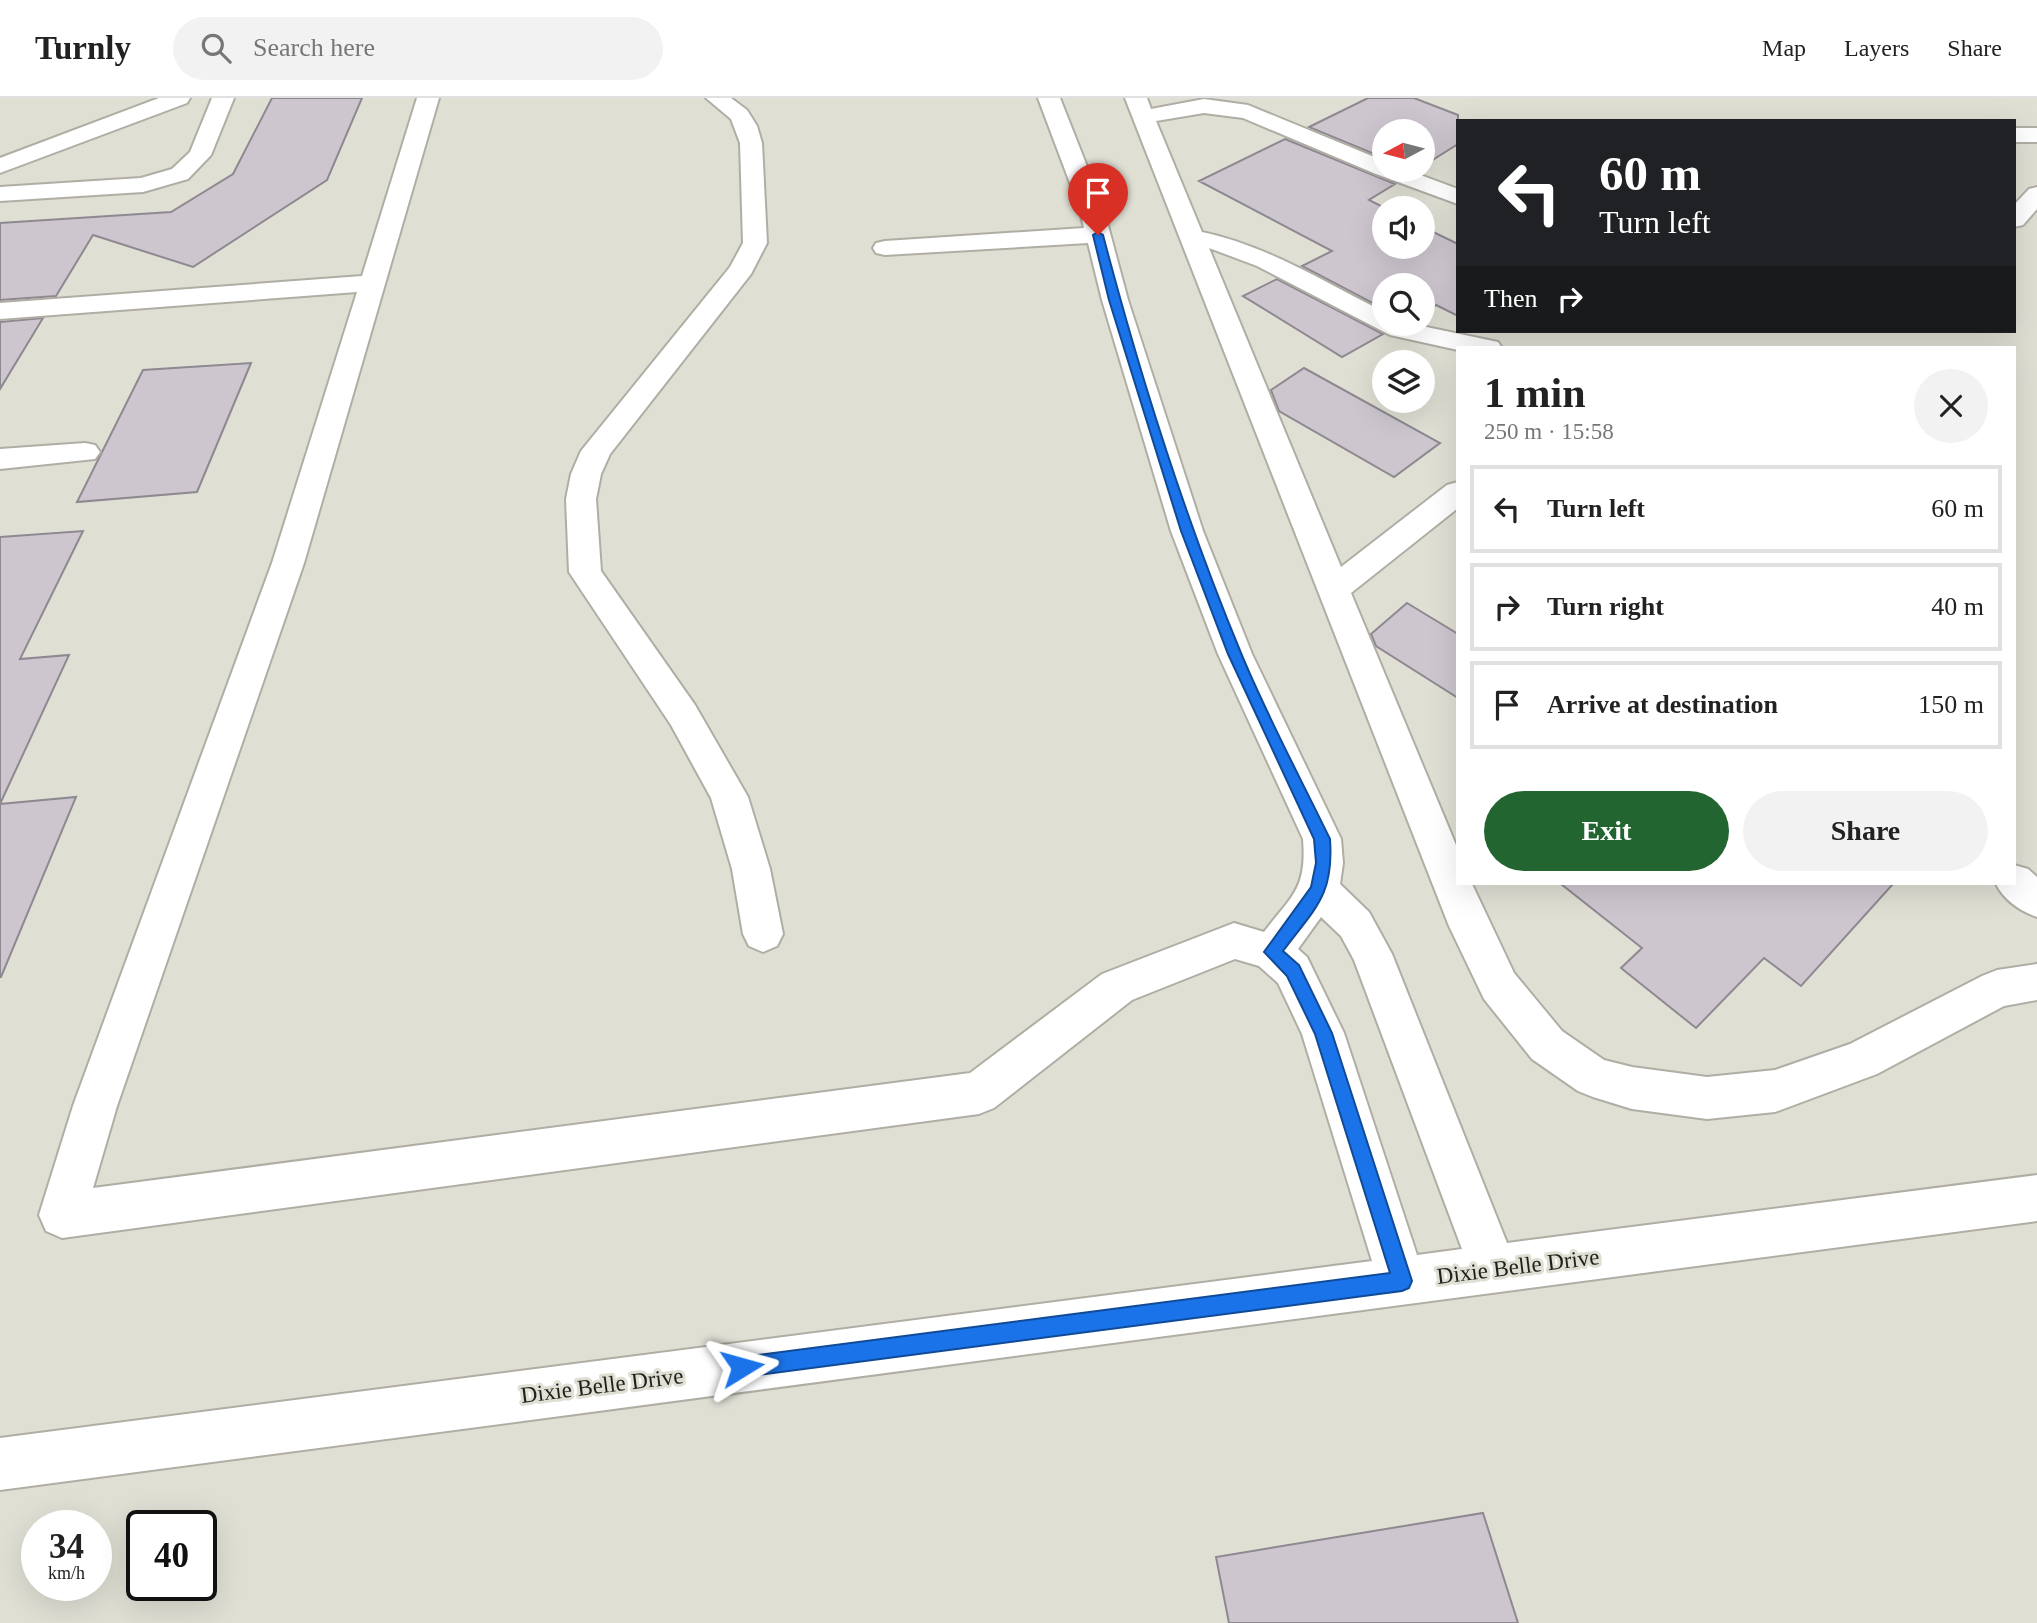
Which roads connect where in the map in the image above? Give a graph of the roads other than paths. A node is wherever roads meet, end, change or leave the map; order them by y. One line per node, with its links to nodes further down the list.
1 (179, 98): 10 (street)
2 (223, 98): 12 (street)
3 (428, 98): 19 (street)
4 (717, 98): 31 (street)
5 (1049, 98): 16 (street)
6 (1140, 108): 9 (street); 17 (street)
7 (2016, 135): 8 (street)
8 (2037, 135)
9 (1372, 164)
10 (0, 166)
11 (1419, 182): 14 (street)
12 (0, 194)
13 (2037, 194): 15 (street)
14 (1456, 196)
15 (2016, 218)
16 (1098, 235): 18 (street); 29 (street)
17 (1191, 237): 21 (street); 27 (street)
18 (885, 248)
19 (372, 283): 20 (street); 32 (street)
20 (0, 311)
21 (1372, 316)
22 (1432, 336): 23 (street)
23 (1479, 346)
24 (85, 452): 25 (street)
25 (0, 459)
26 (1456, 494): 27 (street)
27 (1335, 589): 33 (street)
28 (2016, 883): 30 (street)
29 (1319, 890): 32 (street); 35 (street)
30 (2037, 900)
31 (763, 934)
32 (1272, 952): 36 (street)
33 (2037, 982)
34 (2037, 1198): 35 (street, Dixie Belle Drive)
35 (1494, 1269): 36 (street, Dixie Belle Drive)
36 (1402, 1281): 37 (street, Dixie Belle Drive)
37 (0, 1464)

